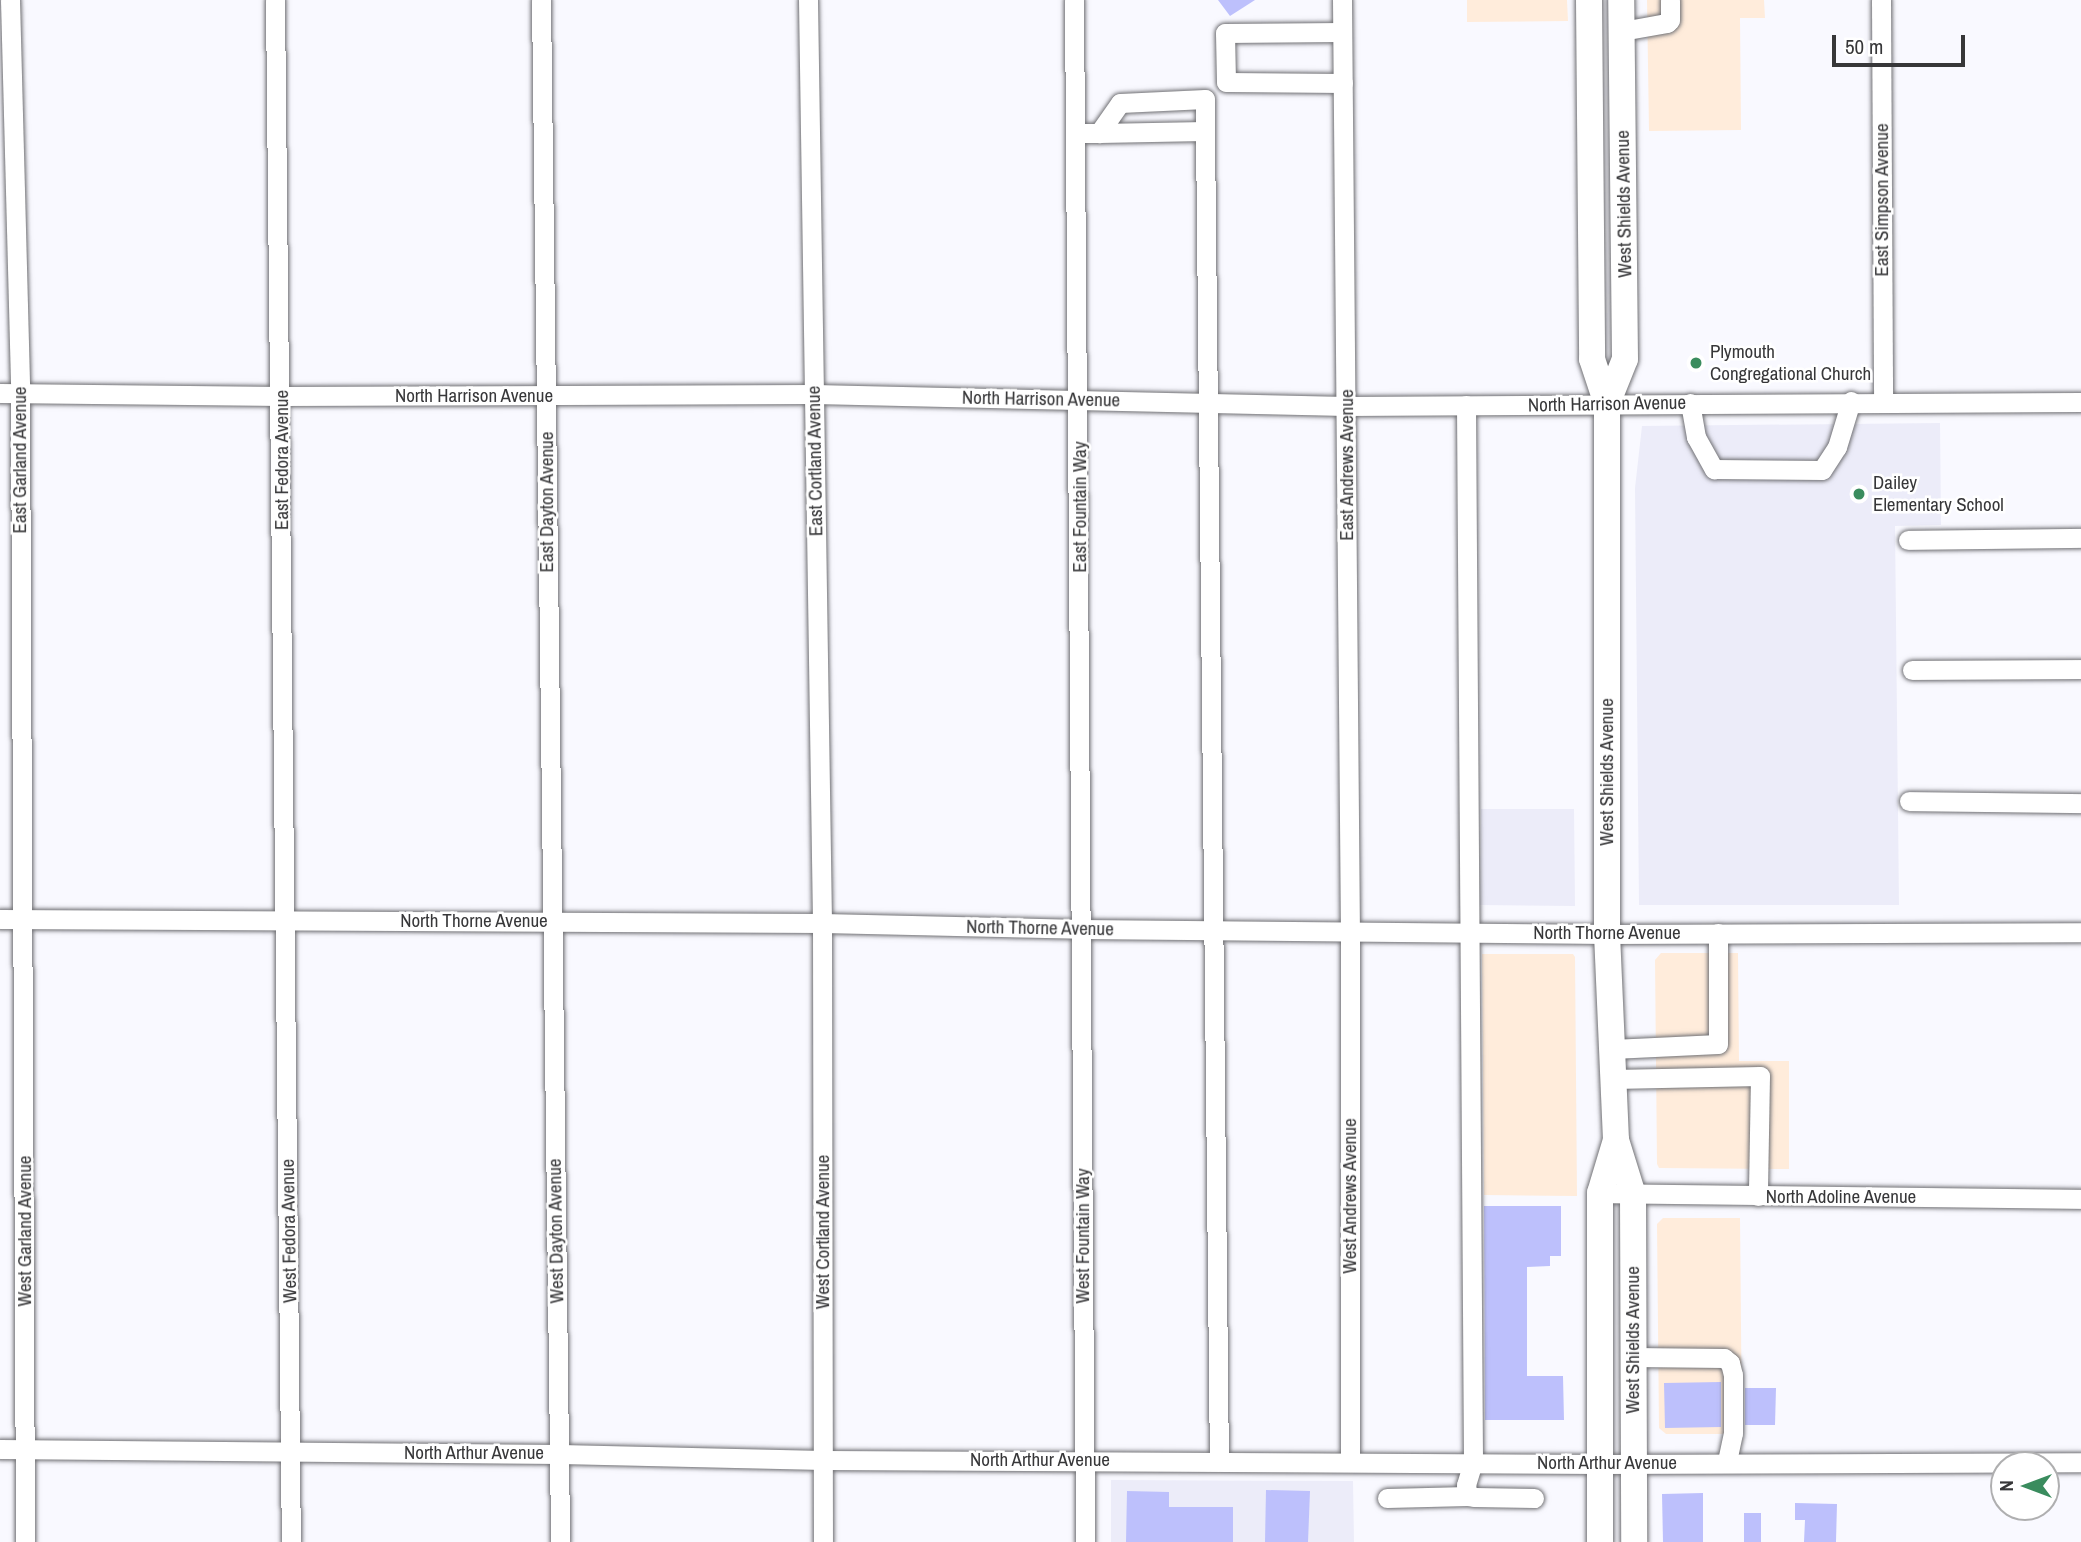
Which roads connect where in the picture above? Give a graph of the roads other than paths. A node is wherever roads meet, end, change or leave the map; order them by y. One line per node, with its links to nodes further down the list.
1 (10, 0): 19 (street, East Garland Avenue)
2 (275, 0): 21 (street, East Fedora Avenue)
3 (541, 0): 22 (street, East Dayton Avenue)
4 (808, 0): 20 (street, East Cortland Avenue)
5 (1074, 0): 17 (street, East Fountain Way)
6 (1342, 0): 12 (street, East Andrews Avenue)
7 (1589, 0): 29 (main road, West Shields Avenue)
8 (1621, 0): 11 (main road, West Shields Avenue)
9 (1670, 0): 11 (street)
10 (1881, 0): 24 (street, East Simpson Avenue)
11 (1622, 31): 29 (main road, West Shields Avenue)
12 (1342, 32): 13 (street); 14 (street, East Andrews Avenue)
13 (1226, 82): 14 (street); 15 (street)
14 (1343, 83): 31 (street, East Andrews Avenue)
15 (1205, 99): 16 (street); 18 (street)
16 (1205, 131): 18 (street); 26 (street)
17 (1076, 133): 18 (street); 23 (street, East Fountain Way)
18 (1100, 133)
19 (10, 393): 21 (street, North Harrison Avenue); 39 (street, East Garland Avenue)
20 (814, 394): 22 (street, North Harrison Avenue); 23 (street, North Harrison Avenue); 42 (street, East Cortland Avenue)
21 (281, 396): 22 (street, North Harrison Avenue); 40 (street, East Fedora Avenue)
22 (546, 396): 41 (street, East Dayton Avenue)
23 (1079, 400): 26 (street, North Harrison Avenue); 43 (street, East Fountain Way)
24 (1882, 400): 25 (street, North Harrison Avenue); 27 (street, North Harrison Avenue)
25 (1851, 401): 28 (street, North Harrison Avenue); 28 (street)
26 (1206, 402): 31 (street, North Harrison Avenue); 44 (street)
27 (2081, 402)
28 (1690, 403): 29 (street, North Harrison Avenue)
29 (1607, 404): 30 (street, North Harrison Avenue); 49 (main road, West Shields Avenue)
30 (1466, 405): 31 (street, North Harrison Avenue); 46 (street)
31 (1346, 406): 45 (street, East Andrews Avenue)
32 (2081, 538): 33 (street)
33 (1908, 540)
34 (2081, 669): 35 (street)
35 (1912, 670)
36 (1909, 801): 37 (street)
37 (2081, 803)
38 (0, 919): 39 (street, North Thorne Avenue)
39 (23, 920): 40 (street, North Thorne Avenue); 59 (street, West Garland Avenue)
40 (285, 920): 41 (street, North Thorne Avenue); 60 (street, West Fedora Avenue)
41 (550, 921): 42 (street, North Thorne Avenue); 61 (street, West Dayton Avenue)
42 (822, 923): 43 (street, North Thorne Avenue); 62 (street, West Cortland Avenue)
43 (1081, 929): 44 (street, North Thorne Avenue); 63 (street, West Fountain Way)
44 (1215, 930): 45 (street, North Thorne Avenue); 64 (street)
45 (1350, 930): 46 (street, North Thorne Avenue); 65 (street, West Andrews Avenue)
46 (1471, 932): 49 (street, North Thorne Avenue); 66 (street)
47 (2081, 932): 48 (street, North Thorne Avenue)
48 (1718, 933): 49 (street, North Thorne Avenue); 50 (street)
49 (1607, 934): 50 (main road, West Shields Avenue)
50 (1612, 1049): 51 (main road, West Shields Avenue)
51 (1613, 1079): 52 (main road, West Shields Avenue); 55 (street)
52 (1616, 1140): 53 (main road, West Shields Avenue); 54 (main road, West Shields Avenue)
53 (1600, 1193): 54 (street, North Adoline Avenue); 70 (main road, West Shields Avenue)
54 (1633, 1195): 55 (street, North Adoline Avenue); 57 (main road, West Shields Avenue)
55 (1758, 1196): 56 (street, North Adoline Avenue)
56 (2081, 1199)
57 (1633, 1357): 67 (street); 69 (main road, West Shields Avenue)
58 (0, 1449): 59 (street, North Arthur Avenue)
59 (26, 1449): 60 (street, North Arthur Avenue); 74 (street, West Garland Avenue)
60 (292, 1452): 61 (street, North Arthur Avenue); 75 (street, West Fedora Avenue)
61 (560, 1454): 62 (street, North Arthur Avenue); 76 (street, West Dayton Avenue)
62 (823, 1460): 63 (street, North Arthur Avenue); 77 (street, West Cortland Avenue)
63 (1085, 1460): 64 (street, North Arthur Avenue); 78 (street, West Fountain Way)
64 (1219, 1461): 65 (street, North Arthur Avenue)
65 (1350, 1462): 66 (street, North Arthur Avenue)
66 (1473, 1462): 70 (street, North Arthur Avenue); 71 (street)
67 (1727, 1462): 68 (street, North Arthur Avenue); 69 (street, North Arthur Avenue)
68 (2081, 1462)
69 (1633, 1463): 70 (street, North Arthur Avenue); 80 (main road, West Shields Avenue)
70 (1600, 1464): 79 (main road, West Shields Avenue)
71 (1468, 1496): 72 (street); 73 (street)
72 (1387, 1498)
73 (1534, 1498)
74 (25, 1542)
75 (290, 1542)
76 (560, 1542)
77 (823, 1542)
78 (1086, 1542)
79 (1600, 1542)
80 (1634, 1542)

